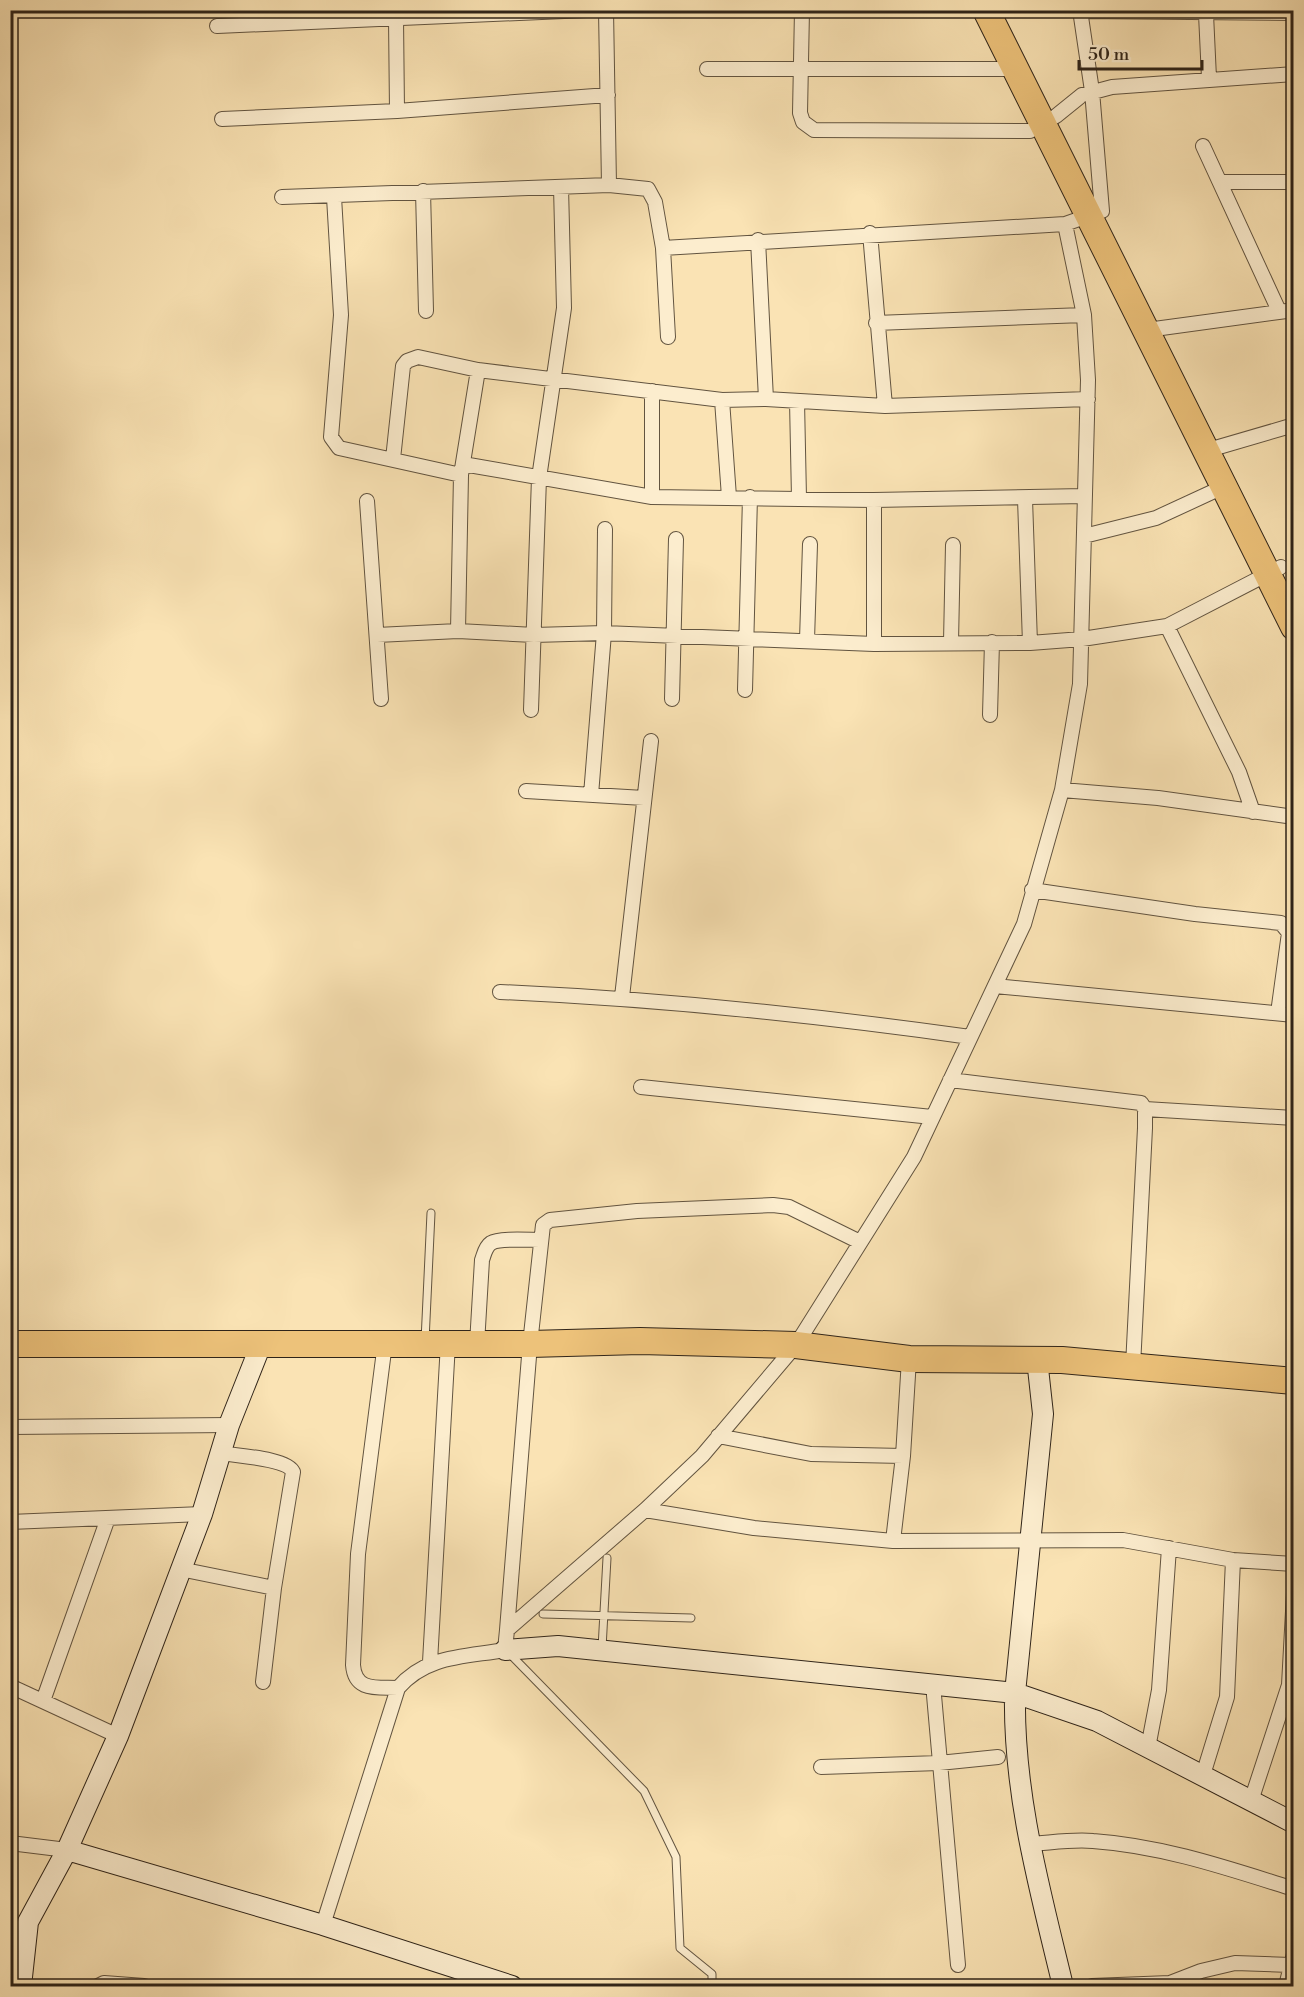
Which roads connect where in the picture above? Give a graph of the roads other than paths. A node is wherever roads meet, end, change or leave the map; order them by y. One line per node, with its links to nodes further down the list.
1 (586, 10): 9 (street)
2 (606, 10): 17 (street)
3 (802, 10): 11 (street)
4 (986, 10): 13 (highway)
5 (1005, 10): 20 (highway)
6 (1080, 11): 8 (street); 16 (street)
7 (1293, 13): 8 (street)
8 (1206, 14): 15 (street)
9 (396, 18): 10 (street); 18 (street)
10 (217, 26)
11 (801, 68): 12 (street); 13 (street); 20 (street)
12 (707, 69)
13 (1015, 69): 20 (highway)
14 (1293, 74): 15 (street)
15 (1209, 78): 16 (street)
16 (1092, 91): 20 (street); 29 (street)
17 (608, 95): 18 (street); 24 (street)
18 (398, 111): 19 (street)
19 (222, 119)
20 (1050, 119): 29 (highway)
21 (1203, 146): 22 (street)
22 (1220, 182): 23 (street); 35 (street)
23 (1293, 182)
24 (609, 185): 25 (street); 32 (street)
25 (561, 187): 26 (street); 41 (street)
26 (423, 191): 28 (street); 34 (street)
27 (282, 197): 28 (street)
28 (333, 197): 50 (street)
29 (1086, 218): 30 (street); 36 (street); 38 (highway)
30 (870, 233): 31 (street); 37 (street)
31 (758, 240): 32 (street); 43 (street)
32 (663, 248): 39 (street)
33 (1293, 310): 35 (street)
34 (426, 311)
35 (1278, 311): 38 (street)
36 (1084, 315): 37 (street); 44 (street)
37 (876, 323): 47 (street)
38 (1154, 329): 49 (highway)
39 (668, 337)
40 (478, 370): 41 (street); 50 (street); 51 (street)
41 (554, 379): 42 (street); 52 (street)
42 (652, 391): 45 (street); 54 (street)
43 (766, 399): 45 (street); 46 (street)
44 (1088, 399): 47 (street); 55 (street)
45 (722, 400): 56 (street)
46 (797, 401): 47 (street); 58 (street)
47 (885, 406)
48 (1293, 425): 49 (street)
49 (1213, 448): 53 (highway); 67 (highway)
50 (393, 459): 51 (street)
51 (462, 469): 52 (street); 71 (street)
52 (539, 478): 54 (street); 74 (street)
53 (1223, 487): 63 (street); 67 (highway)
54 (652, 496): 56 (street)
55 (1085, 496): 59 (street); 63 (street)
56 (729, 497): 57 (street)
57 (750, 497): 58 (street); 76 (street)
58 (799, 498): 60 (street)
59 (1025, 499): 60 (street); 81 (street)
60 (874, 500): 82 (street)
61 (368, 501): 73 (street)
62 (605, 529): 72 (street)
63 (1084, 536): 77 (street)
64 (676, 539): 75 (street)
65 (810, 544): 78 (street)
66 (953, 545): 79 (street)
67 (1274, 571): 68 (highway); 69 (street); 70 (highway)
68 (1293, 592)
69 (1167, 626): 77 (street); 93 (street)
70 (1293, 627)
71 (458, 631): 73 (street); 74 (street)
72 (604, 633): 74 (street); 75 (street); 91 (street)
73 (377, 635): 84 (street)
74 (534, 635): 86 (street)
75 (675, 635): 76 (street); 85 (street)
76 (747, 638): 78 (street); 83 (street)
77 (1082, 639): 81 (street); 89 (street)
78 (807, 640): 82 (street)
79 (951, 642): 80 (street); 82 (street)
80 (992, 642): 81 (street); 87 (street)
81 (1030, 643)
82 (874, 644)
83 (745, 690)
84 (381, 699)
85 (672, 699)
86 (531, 710)
87 (990, 715)
88 (651, 741): 92 (street)
89 (1062, 790): 93 (street); 95 (street)
90 (526, 791): 91 (street)
91 (591, 795): 92 (street)
92 (644, 798): 98 (street)
93 (1253, 812): 94 (street)
94 (1293, 817)
95 (1032, 890): 96 (street); 99 (street)
96 (995, 986): 99 (street); 101 (street)
97 (500, 992): 98 (street)
98 (622, 997): 101 (street)
99 (1278, 1013): 100 (street)
100 (1293, 1015)
101 (970, 1038): 102 (street)
102 (950, 1080): 104 (street); 105 (street)
103 (641, 1087): 105 (street)
104 (1145, 1109): 106 (street); 119 (street)
105 (932, 1117): 109 (street)
106 (1293, 1118)
107 (431, 1213): 112 (lane)
108 (539, 1240): 109 (street); 114 (street); 115 (street)
109 (860, 1242): 116 (street)
110 (262, 1342): 111 (highway); 113 (highway); 121 (street)
111 (385, 1342): 112 (highway); 149 (street)
112 (436, 1343): 114 (highway); 145 (street)
113 (10, 1344)
114 (477, 1344): 115 (highway)
115 (530, 1344): 116 (highway); 142 (street)
116 (796, 1345): 117 (highway); 123 (street)
117 (909, 1359): 118 (highway); 125 (street)
118 (1037, 1359): 119 (highway); 131 (street)
119 (1133, 1366): 120 (highway)
120 (1293, 1382)
121 (230, 1425): 122 (street); 124 (street)
122 (10, 1427)
123 (718, 1436): 125 (street); 126 (street)
124 (221, 1453): 127 (street); 137 (street)
125 (903, 1456): 130 (street)
126 (645, 1510): 130 (street); 142 (street)
127 (202, 1514): 128 (street); 136 (street)
128 (108, 1518): 129 (street); 151 (street)
129 (10, 1522)
130 (893, 1541): 131 (street)
131 (1031, 1542): 132 (street); 150 (street)
132 (1169, 1548): 134 (street); 153 (street)
133 (607, 1558): 140 (lane)
134 (1233, 1560): 135 (street); 157 (street)
135 (1293, 1564)
136 (180, 1569): 137 (street); 152 (street)
137 (274, 1588): 146 (street)
138 (1293, 1593): 158 (street)
139 (543, 1614): 140 (lane)
140 (604, 1618): 141 (lane); 144 (lane)
141 (691, 1618)
142 (507, 1630): 143 (street)
143 (505, 1650): 144 (street); 145 (street); 171 (lane)
144 (602, 1651): 147 (street)
145 (430, 1662): 149 (street)
146 (263, 1682)
147 (933, 1684): 150 (street); 155 (street)
148 (10, 1686): 151 (street)
149 (398, 1688): 164 (street)
150 (1015, 1694): 153 (street); 161 (street)
151 (43, 1701): 152 (street)
152 (118, 1736): 162 (street)
153 (1148, 1748): 157 (street)
154 (998, 1757): 155 (street)
155 (939, 1763): 156 (street); 166 (street)
156 (821, 1767)
157 (1203, 1775): 158 (street)
158 (1251, 1801): 159 (street)
159 (1293, 1823)
160 (10, 1843): 162 (street)
161 (1029, 1844): 163 (street); 172 (street)
162 (67, 1850): 164 (street); 167 (street)
163 (1293, 1889)
164 (323, 1925): 170 (street)
165 (1292, 1960): 173 (street); 174 (street)
166 (958, 1965)
167 (21, 1986)
168 (98, 1986): 169 (street)
169 (144, 1986)
170 (512, 1986)
171 (712, 1986)
172 (1063, 1986)
173 (1092, 1986)
174 (1286, 1986)

